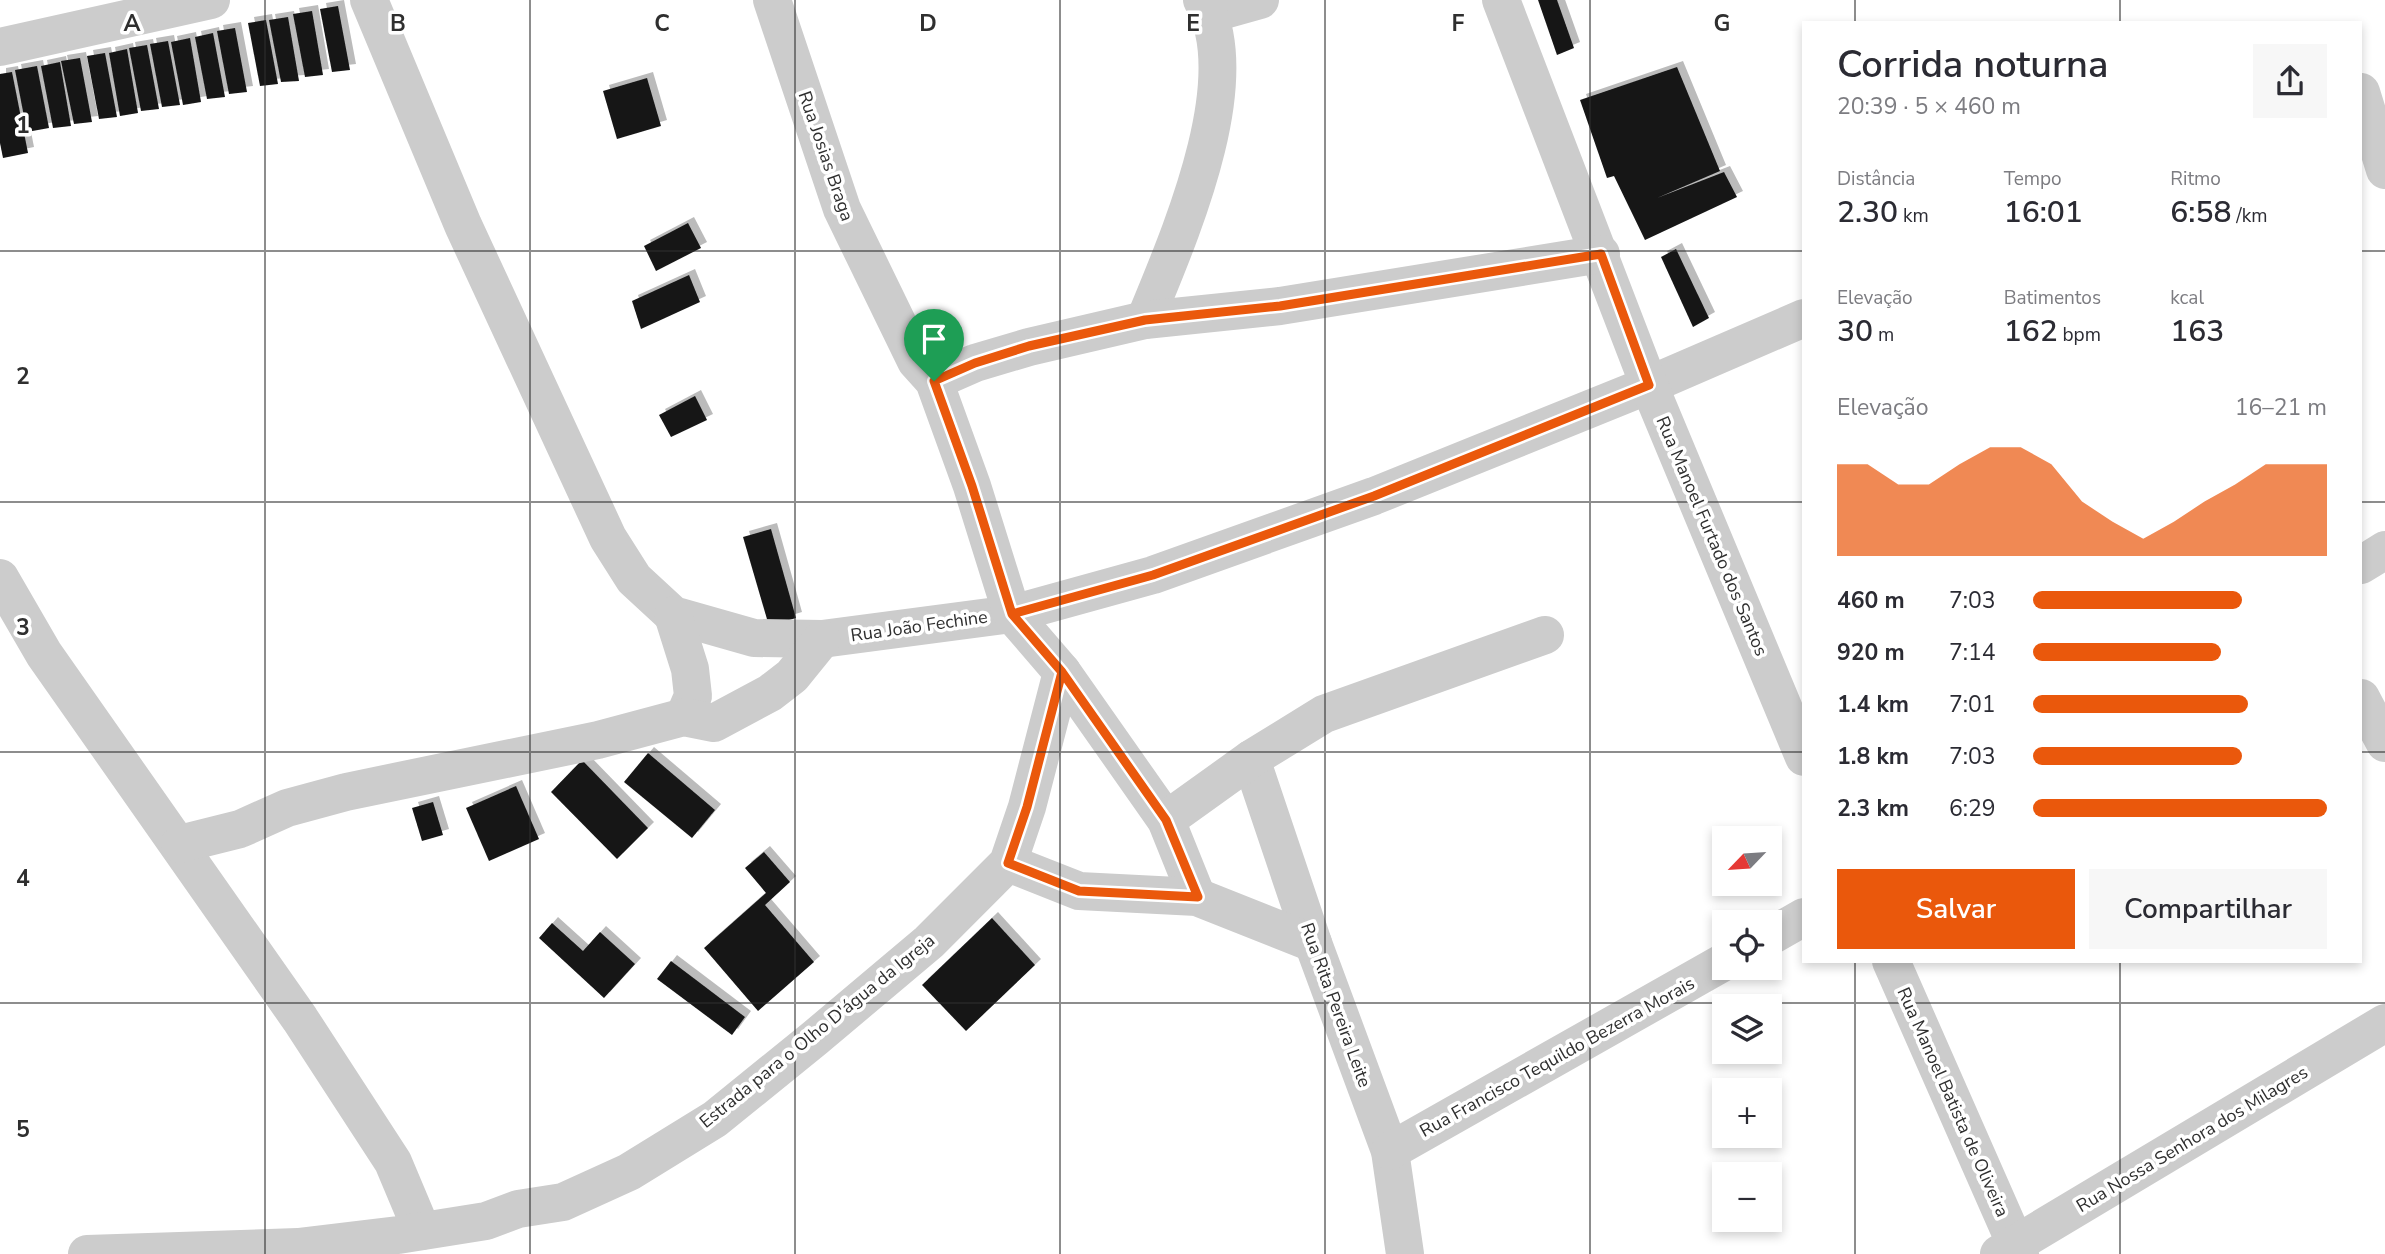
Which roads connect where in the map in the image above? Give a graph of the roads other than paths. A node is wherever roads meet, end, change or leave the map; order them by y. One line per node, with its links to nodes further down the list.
1 (211, 0): 7 (street)
2 (369, 0): 21 (street, Rua João Fechine)
3 (772, 0): 15 (street, Rua Josias Braga)
4 (1260, 0): 6 (street)
5 (1501, 0): 12 (street, Rua Manoel Furtado dos Santos)
6 (1206, 7): 14 (street)
7 (0, 47)
8 (2385, 83): 9 (street)
9 (2362, 93)
10 (2362, 96): 11 (street)
11 (2385, 170)
12 (1601, 254): 14 (street); 16 (street, Rua Manoel Furtado dos Santos)
13 (1802, 319): 16 (street, Rua João Fechine)
14 (1145, 320): 15 (street)
15 (934, 381): 20 (street, Rua Josias Braga)
16 (1649, 385): 20 (street, Rua João Fechine); 28 (street, Rua Manoel Furtado dos Santos)
17 (2385, 550): 18 (street)
18 (2362, 564)
19 (0, 578): 31 (street)
20 (1012, 614): 23 (street, Rua João Fechine); 24 (street, Rua Josias Braga)
21 (673, 615): 23 (street, Rua João Fechine); 26 (street)
22 (1545, 635): 29 (street)
23 (822, 639): 26 (street)
24 (1062, 672): 30 (street, Rua Josias Braga); 32 (street, Estrada para o Olho D'água da Igreja)
25 (2362, 700): 27 (street)
26 (684, 717): 31 (street)
27 (2385, 743)
28 (1802, 752)
29 (1251, 759): 30 (street); 36 (street, Rua Rita Pereira Leite)
30 (1166, 820): 33 (street, Rua Josias Braga)
31 (180, 844): 41 (street)
32 (1008, 863): 33 (street); 41 (street, Estrada para o Olho D'água da Igreja)
33 (1198, 897): 36 (street)
34 (1802, 918): 35 (street)
35 (1782, 930)
36 (1312, 943): 40 (street, Rua Rita Pereira Leite)
37 (1892, 963): 42 (street, Rua Manoel Batista de Oliveira)
38 (1712, 969): 40 (street, Rua Francisco Tequildo Bezerra Morais)
39 (2385, 1023): 42 (street, Rua Nossa Senhora dos Milagres)
40 (1390, 1151): 44 (street, Rua Rita Pereira Leite)
41 (422, 1231): 43 (street, Estrada para o Olho D'água da Igreja)
42 (2011, 1251)
43 (87, 1254)
44 (1405, 1254)

